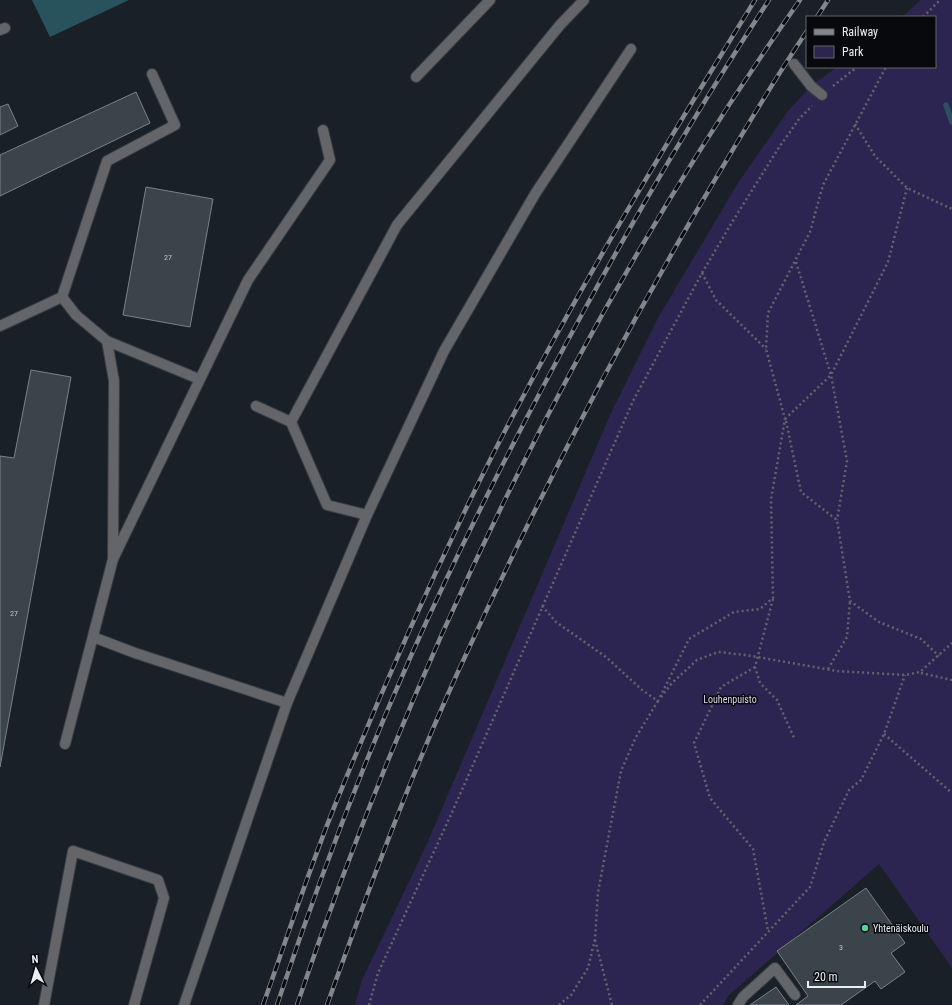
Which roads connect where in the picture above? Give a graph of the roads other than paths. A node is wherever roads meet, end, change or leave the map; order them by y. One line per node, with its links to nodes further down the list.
1 (490, 0): 6 (lane)
2 (584, 0): 14 (lane)
3 (631, 49): 15 (lane)
4 (794, 64): 7 (lane)
5 (152, 74): 9 (lane)
6 (416, 77)
7 (822, 95)
8 (323, 130): 12 (lane)
9 (62, 297): 10 (lane); 11 (lane)
10 (0, 326)
11 (107, 341): 12 (lane); 16 (lane)
12 (199, 379): 16 (lane)
13 (256, 406): 14 (lane)
14 (291, 422): 15 (lane)
15 (367, 516): 18 (lane)
16 (113, 559): 17 (lane)
17 (92, 637): 18 (lane); 19 (lane)
18 (287, 703): 23 (lane)
19 (65, 744)
20 (795, 995): 24 (lane)
21 (44, 1005): 22 (lane)
22 (134, 1005)
23 (184, 1005)
24 (738, 1005)

